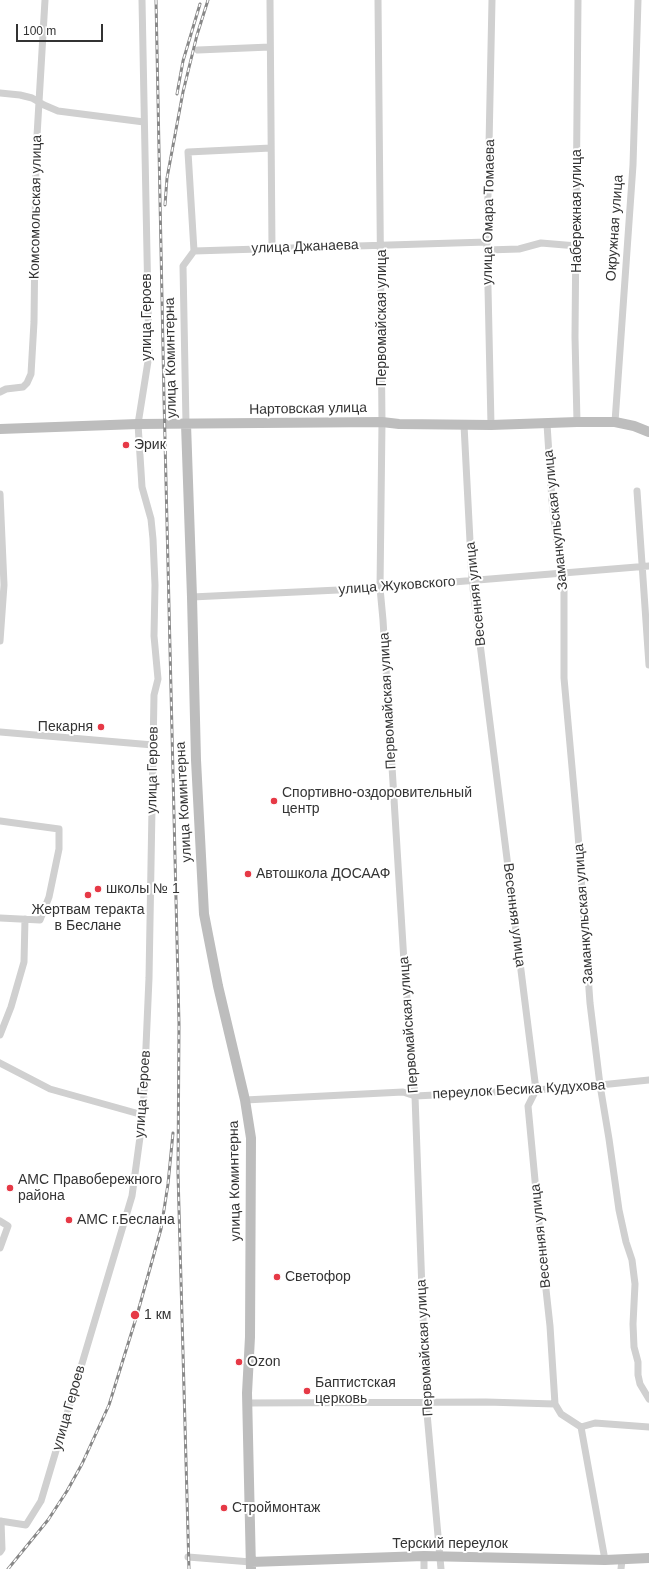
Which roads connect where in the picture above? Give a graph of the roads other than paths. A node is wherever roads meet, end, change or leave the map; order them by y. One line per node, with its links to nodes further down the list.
1 (45, 0): 11 (street, Комсомольская улица)
2 (142, 0): 12 (street, улица Героев)
3 (270, 0): 8 (street)
4 (378, 0): 14 (street, Первомайская улица)
5 (492, 0): 15 (street, улица Омара Томаева)
6 (578, 0): 16 (street, Набережная улица)
7 (638, 0): 22 (street, Окружная улица)
8 (270, 47): 9 (street); 13 (street)
9 (198, 50)
10 (0, 93): 11 (street)
11 (39, 102): 12 (street); 19 (street, Комсомольская улица)
12 (144, 122): 23 (street, улица Героев)
13 (271, 148): 17 (street); 18 (street)
14 (381, 245): 15 (street, улица Джанаева); 17 (street, улица Джанаева); 20 (street, Первомайская улица)
15 (487, 246): 16 (street, улица Джанаева); 27 (street, улица Омара Томаева)
16 (577, 246): 21 (street, Набережная улица)
17 (272, 248): 18 (street, улица Джанаева)
18 (194, 251): 24 (street, улица Коминтерна)
19 (0, 392)
20 (382, 422): 24 (street, Нартовская улица); 26 (street, Нартовская улица); 35 (street, Первомайская улица)
21 (577, 422): 22 (street, Нартовская улица); 25 (street, Нартовская улица)
22 (616, 422): 29 (street)
23 (138, 424): 24 (street, Нартовская улица); 28 (street, Нартовская улица); 40 (street, улица Героев)
24 (186, 424): 36 (street, улица Коминтерна)
25 (547, 424): 27 (street, Нартовская улица); 33 (street, Заманкульская улица)
26 (464, 425): 27 (street, Нартовская улица); 34 (street, Весенняя улица)
27 (491, 425)
28 (0, 429)
29 (649, 432)
30 (637, 491): 32 (street)
31 (0, 494): 37 (street)
32 (646, 566): 33 (street, улица Жуковского); 38 (street)
33 (564, 572): 34 (street, улица Жуковского); 47 (street, Заманкульская улица)
34 (472, 580): 35 (street, улица Жуковского); 48 (street, Весенняя улица)
35 (380, 588): 36 (street, улица Жуковского); 49 (street, Первомайская улица)
36 (192, 597): 50 (street, улица Коминтерна)
37 (0, 641)
38 (649, 665)
39 (0, 732): 40 (street)
40 (153, 745): 51 (street, улица Героев)
41 (0, 822): 43 (street)
42 (0, 918): 43 (street)
43 (25, 919): 44 (street)
44 (0, 1035)
45 (0, 1063): 51 (street)
46 (649, 1080): 47 (street, переулок Бесика Кудухова)
47 (600, 1085): 48 (street, переулок Бесика Кудухова); 54 (street, Заманкульская улица)
48 (536, 1090): 49 (street, переулок Бесика Кудухова); 57 (street, Весенняя улица)
49 (414, 1096): 50 (street, переулок Бесика Кудухова); 55 (street, Первомайская улица)
50 (245, 1100): 56 (street, улица Коминтерна)
51 (143, 1115): 60 (street, улица Героев)
52 (0, 1221): 53 (street)
53 (0, 1248)
54 (649, 1399)
55 (426, 1402): 56 (street); 57 (street); 63 (street, Первомайская улица)
56 (247, 1403): 68 (street, улица Коминтерна)
57 (555, 1404): 58 (street)
58 (581, 1427): 59 (street); 66 (street)
59 (649, 1427)
60 (0, 1521): 61 (street)
61 (0, 1552)
62 (424, 1556): 63 (street, Терский переулок); 68 (street, Терский переулок); 69 (street)
63 (440, 1556): 66 (street, Терский переулок); 70 (street, Первомайская улица)
64 (188, 1558): 68 (street)
65 (649, 1558): 67 (street, Терский переулок)
66 (605, 1560): 67 (street, Терский переулок)
67 (622, 1565)
68 (251, 1566)
69 (424, 1569)
70 (441, 1569)

